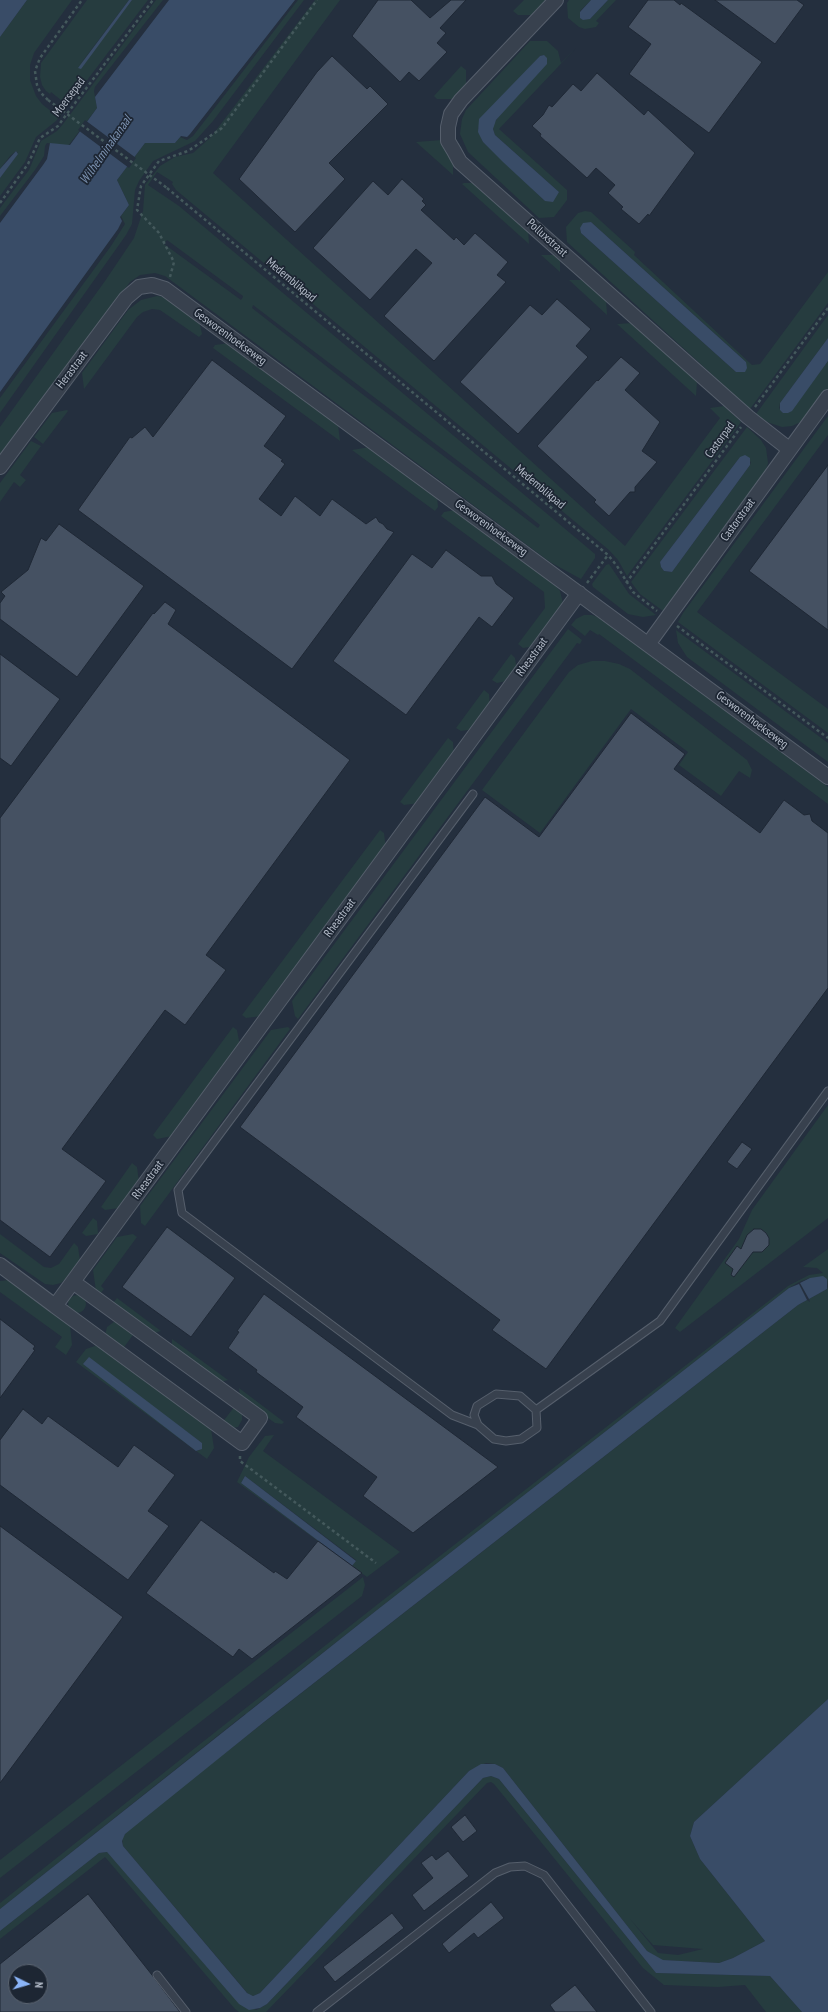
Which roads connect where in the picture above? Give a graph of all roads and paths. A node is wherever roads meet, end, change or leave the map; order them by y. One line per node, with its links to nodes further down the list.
1 (82, 0): 12 (path, Medemblikpad, bridge)
2 (153, 0): 5 (path, Moersepad)
3 (317, 0): 6 (path)
4 (556, 0): 9 (street, Polluxstraat)
5 (0, 203)
6 (158, 287): 11 (street, Herastraat); 14 (street, Gesworenhoekseweg)
7 (828, 308): 9 (path, Castorpad)
8 (828, 397): 10 (street, Castorstraat)
9 (748, 418): 10 (street, Polluxstraat); 13 (path, Castorpad)
10 (790, 449): 15 (street, Castorstraat)
11 (0, 467)
12 (608, 555): 13 (path); 14 (path)
13 (626, 583): 15 (path)
14 (579, 593): 16 (street, Gesworenhoekseweg); 22 (street, Rheastraat)
15 (667, 619): 16 (street, Castorstraat); 17 (path)
16 (649, 643): 18 (street, Gesworenhoekseweg)
17 (828, 738)
18 (828, 776)
19 (473, 794): 25 (lane)
20 (828, 1091): 24 (lane)
21 (0, 1266): 23 (street)
22 (73, 1282): 23 (street, Rheastraat); 26 (street)
23 (55, 1306): 26 (street)
24 (536, 1410): 25 (lane); 25 (lane)
25 (478, 1425)
26 (242, 1443): 27 (path)
27 (376, 1563)
28 (157, 1975): 29 (lane)
29 (186, 2012)
30 (317, 2012): 31 (lane)
31 (651, 2012)

